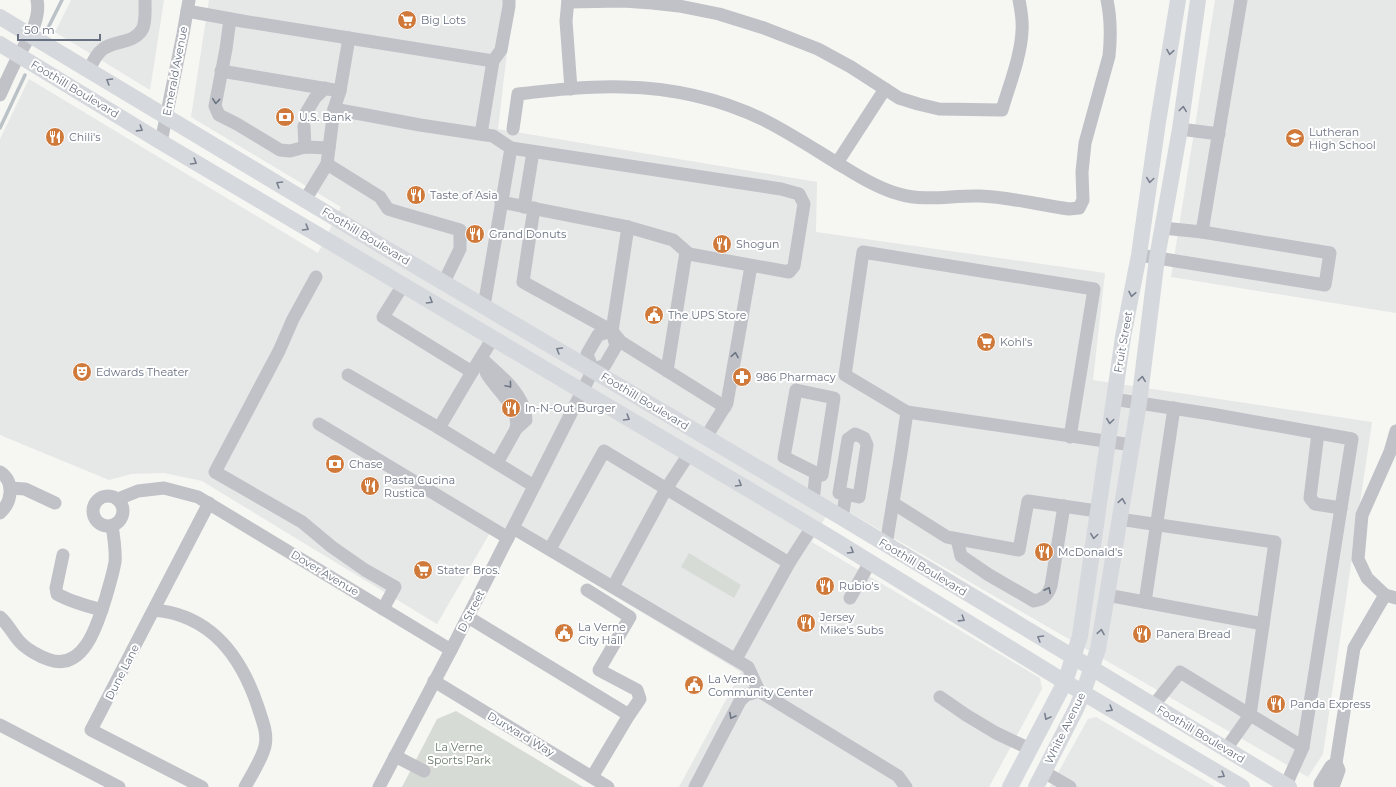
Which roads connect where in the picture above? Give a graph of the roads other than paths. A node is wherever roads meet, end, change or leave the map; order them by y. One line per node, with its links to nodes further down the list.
1 (37, 0): 13 (street)
2 (146, 0): 18 (street)
3 (508, 0): 17 (street)
4 (1019, 0): 22 (street)
5 (1107, 0): 36 (street)
6 (1178, 0): 45 (main road, Fruit Street, one-way to 45)
7 (1198, 0): 28 (main road, Fruit Street, one-way to 7)
8 (1242, 0): 30 (street)
9 (568, 1): 21 (street); 22 (street)
10 (188, 6): 12 (street); 26 (street, Emerald Avenue)
11 (0, 17): 13 (main road, Foothill Boulevard)
12 (230, 19): 14 (street); 19 (street)
13 (31, 36): 16 (street); 18 (main road, Foothill Boulevard)
14 (349, 38): 17 (street); 23 (street)
15 (0, 44): 16 (main road, Foothill Boulevard)
16 (19, 56): 24 (street); 31 (main road, Foothill Boulevard, one-way to 31)
17 (493, 61): 29 (street)
18 (89, 70): 26 (main road, Foothill Boulevard, one-way to 18)
19 (221, 71): 20 (street); 32 (street, one-way to 32)
20 (325, 88): 23 (street); 32 (street)
21 (571, 89): 27 (street); 36 (street)
22 (885, 89): 36 (street)
23 (340, 91): 25 (street)
24 (0, 95)
25 (334, 109): 29 (street); 33 (street)
26 (166, 116): 31 (street, Emerald Avenue); 38 (main road, Foothill Boulevard, one-way to 26)
27 (513, 128)
28 (1180, 129): 30 (street); 42 (main road, Fruit Street)
29 (481, 134): 34 (street)
30 (1219, 134): 43 (street)
31 (161, 142): 50 (main road, Foothill Boulevard, one-way to 50)
32 (305, 147): 33 (street)
33 (329, 148): 37 (street)
34 (511, 148): 35 (street); 39 (street)
35 (533, 152): 40 (street); 47 (street)
36 (837, 163)
37 (327, 164): 38 (street); 49 (street)
38 (305, 200): 49 (main road, Foothill Boulevard)
39 (502, 202): 40 (street); 51 (street)
40 (529, 208): 41 (street); 52 (street)
41 (628, 227): 44 (street); 52 (street)
42 (1163, 228): 43 (street); 46 (main road, Fruit Street)
43 (1202, 232): 46 (street)
44 (686, 252): 47 (street); 56 (street)
45 (1139, 255): 46 (street); 60 (main road, Fruit Street, one-way to 60)
46 (1157, 258): 61 (main road, Fruit Street, one-way to 46)
47 (751, 266): 62 (street, one-way to 47)
48 (316, 277): 108 (street)
49 (444, 282): 51 (main road, Foothill Boulevard)
50 (403, 285): 53 (main road, Foothill Boulevard, one-way to 53); 57 (street)
51 (484, 306): 55 (main road, Foothill Boulevard, one-way to 51)
52 (612, 331): 55 (street); 55 (street); 56 (street)
53 (493, 338): 54 (street); 59 (main road, Foothill Boulevard)
54 (482, 359): 57 (street); 74 (street, one-way to 74)
55 (593, 370): 59 (street, D Street); 69 (main road, Foothill Boulevard)
56 (668, 371): 62 (street)
57 (472, 372): 66 (street)
58 (348, 375): 66 (street)
59 (582, 390): 73 (main road, Foothill Boulevard, one-way to 73); 77 (street, D Street)
60 (1114, 399): 61 (street); 71 (main road, Fruit Street, one-way to 71)
61 (1139, 403): 63 (street); 72 (main road, Fruit Street)
62 (725, 407): 69 (street)
63 (1174, 408): 68 (street); 92 (street)
64 (907, 412): 70 (street); 70 (street); 85 (street)
65 (319, 424): 95 (street)
66 (439, 428): 74 (street)
67 (1396, 431): 105 (street)
68 (1318, 433): 87 (street); 87 (street)
69 (706, 437): 83 (main road, Foothill Boulevard)
70 (1070, 437): 71 (street)
71 (1107, 442): 72 (street); 88 (main road, Fruit Street)
72 (1132, 445): 91 (main road, Fruit Street, one-way to 72)
73 (689, 454): 79 (street); 94 (main road, Foothill Boulevard, one-way to 94)
74 (497, 463): 77 (street)
75 (0, 472): 78 (street)
76 (816, 473): 76 (street); 83 (street)
77 (534, 486): 95 (street, D Street)
78 (10, 488): 84 (street); 89 (street)
79 (666, 489): 98 (street); 101 (street); 102 (street)
80 (846, 494): 90 (street)
81 (118, 499): 82 (street); 93 (street); 93 (street)
82 (203, 500): 108 (street, Dover Avenue); 110 (street, Dune Lane)
83 (813, 500): 90 (main road, Foothill Boulevard)
84 (55, 503)
85 (893, 503): 96 (street); 97 (street)
86 (1064, 506): 88 (street); 96 (street); 96 (street, one-way to 86)
87 (1341, 508): 127 (street)
88 (1097, 511): 115 (main road, Fruit Street, one-way to 115)
89 (0, 513)
90 (842, 518): 97 (main road, Foothill Boulevard)
91 (1119, 519): 92 (street); 104 (main road, Fruit Street)
92 (1156, 524): 107 (street); 113 (street)
93 (112, 526): 109 (street)
94 (812, 528): 100 (main road, Foothill Boulevard, one-way to 100); 101 (street)
95 (510, 533): 98 (street); 112 (street, D Street)
96 (957, 539)
97 (886, 545): 115 (main road, Foothill Boulevard, one-way to 97)
98 (550, 549): 102 (street)
99 (63, 555): 109 (street)
100 (870, 562): 106 (street); 119 (main road, Foothill Boulevard, one-way to 119)
101 (789, 563): 116 (street)
102 (613, 587): 116 (street)
103 (587, 590): 124 (street)
104 (1107, 595): 107 (street); 117 (main road, Fruit Street, one-way to 104)
105 (1390, 596): 131 (street)
106 (850, 598)
107 (1144, 602): 113 (street)
108 (383, 609): 114 (street, Dover Avenue)
109 (102, 610): 111 (street)
110 (154, 610): 137 (street, Dune Lane); 138 (street)
111 (0, 617)
112 (468, 617): 114 (street, D Street); 124 (street)
113 (1263, 624): 125 (street)
114 (451, 650): 118 (street, D Street)
115 (1073, 658): 117 (main road, Foothill Boulevard); 119 (main road, Fruit Street)
116 (736, 659): 120 (street)
117 (1092, 669): 121 (main road, White Avenue); 123 (main road, Foothill Boulevard)
118 (434, 681): 130 (street, D Street); 134 (street, Durward Way)
119 (1065, 682): 121 (main road, Foothill Boulevard); 128 (main road, White Avenue, one-way to 128)
120 (759, 691): 141 (street, one-way to 141); 142 (street)
121 (1083, 693): 133 (main road, White Avenue); 146 (main road, Foothill Boulevard, one-way to 146)
122 (940, 697): 128 (street)
123 (1153, 706): 125 (street); 129 (main road, Foothill Boulevard)
124 (629, 715): 134 (street)
125 (1250, 715): 127 (street); 129 (street)
126 (0, 725): 136 (street)
127 (1303, 747): 135 (street)
128 (1030, 749): 143 (main road, White Avenue)
129 (1226, 749): 135 (main road, Foothill Boulevard)
130 (395, 756): 132 (street); 139 (street, D Street)
131 (1336, 763): 147 (street); 148 (street)
132 (424, 771)
133 (1044, 772): 144 (main road, White Avenue); 145 (street)
134 (592, 777): 140 (street, Durward Way)
135 (1288, 786)
136 (119, 787)
137 (202, 787)
138 (245, 787)
139 (379, 787)
140 (608, 787)
141 (695, 787)
142 (906, 787)
143 (1010, 787)
144 (1036, 787)
145 (1070, 787)
146 (1242, 787)
147 (1321, 787)
148 (1333, 787)

